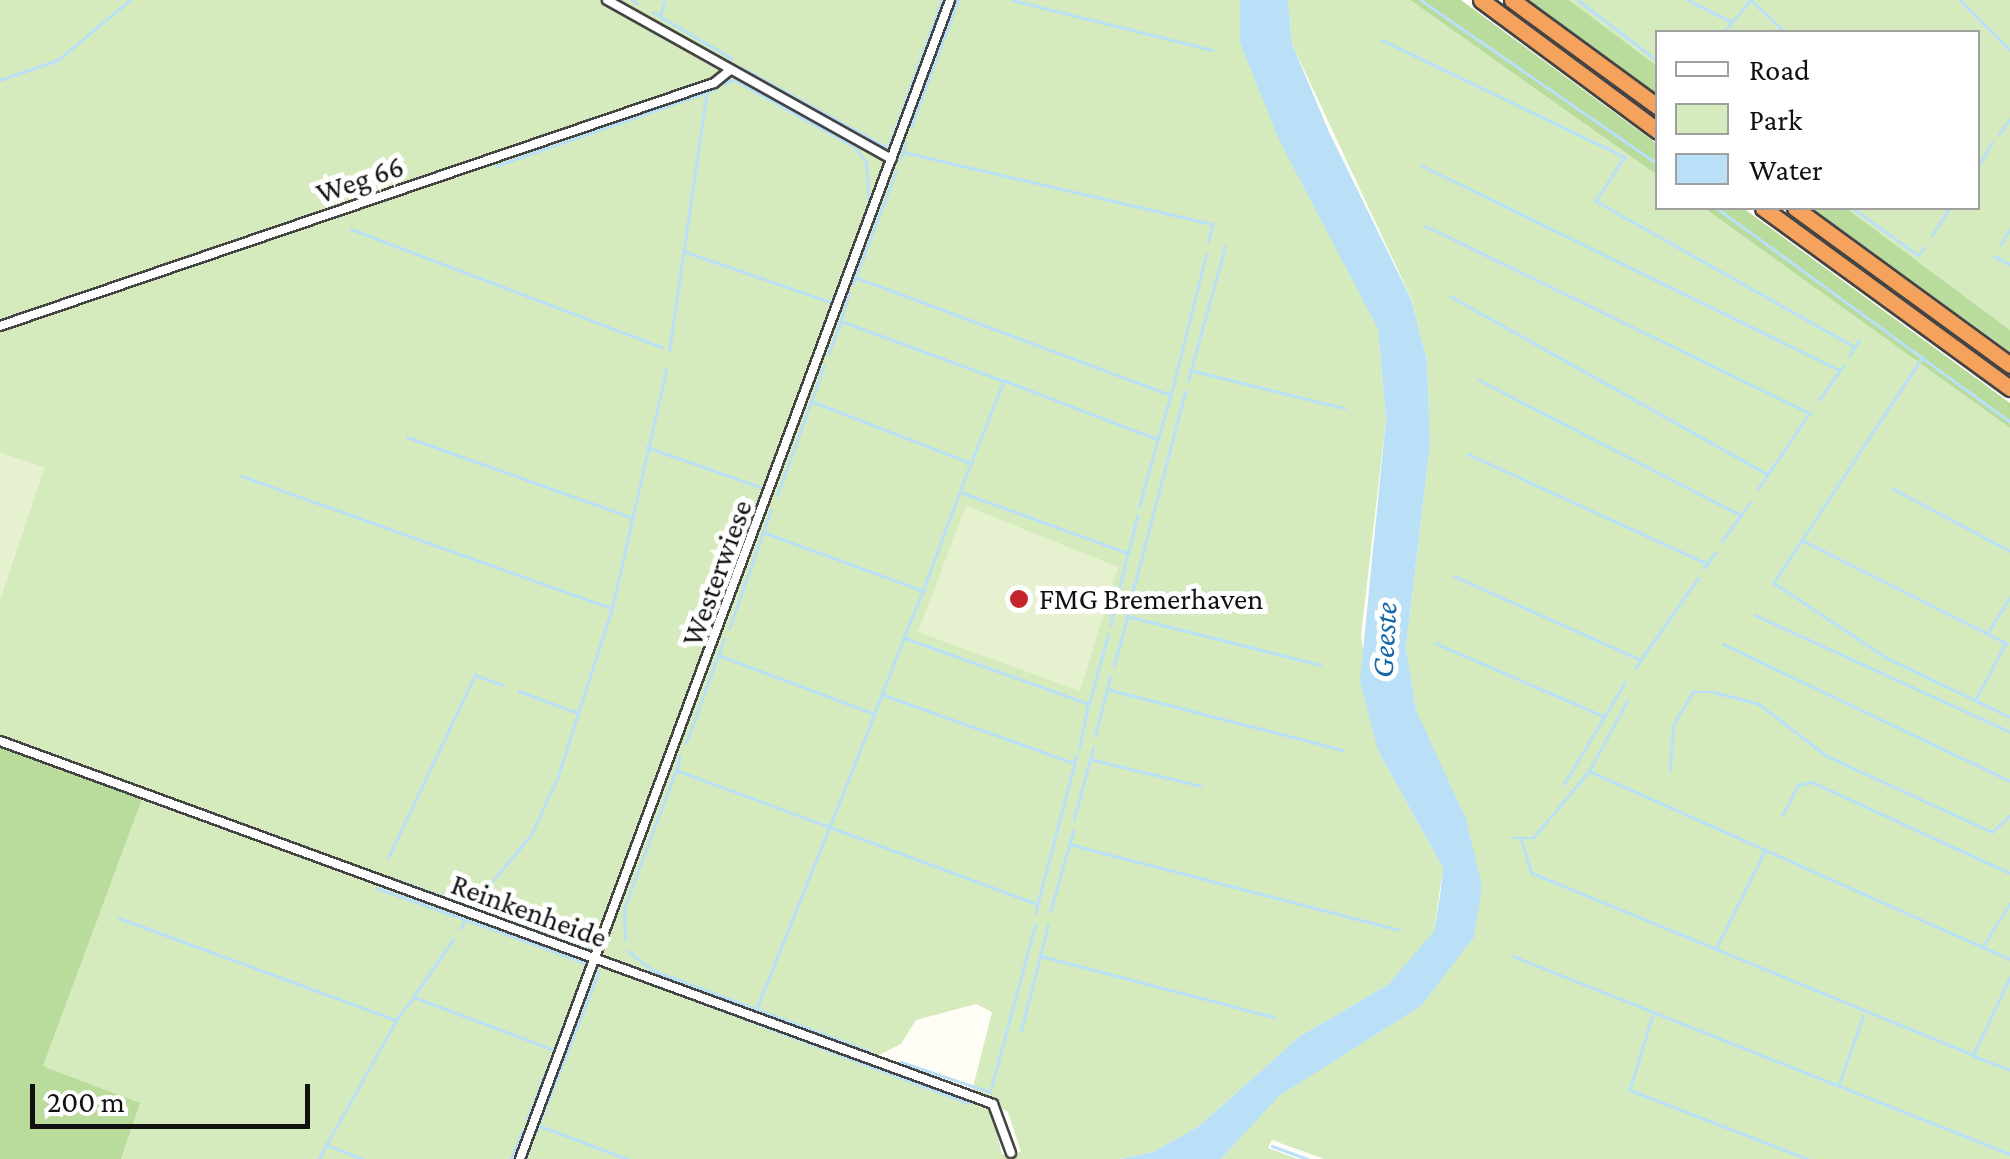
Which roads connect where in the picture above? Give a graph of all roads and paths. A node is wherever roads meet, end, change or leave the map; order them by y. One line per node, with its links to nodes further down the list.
1 (607, 0): 5 (street)
2 (950, 0): 8 (street, Westerwiese)
3 (1481, 0): 7 (highway)
4 (1512, 0): 6 (highway)
5 (730, 70): 8 (street); 11 (street, Weg 66)
6 (1655, 105)
7 (1655, 128)
8 (892, 159): 15 (street, Westerwiese)
9 (1766, 210): 13 (highway)
10 (1798, 210): 12 (highway)
11 (0, 326)
12 (2010, 365)
13 (2010, 388)
14 (0, 740): 15 (street, Reinkenheide)
15 (598, 960): 16 (street, Reinkenheide); 17 (street, Westerwiese)
16 (1011, 1152)
17 (520, 1159)

